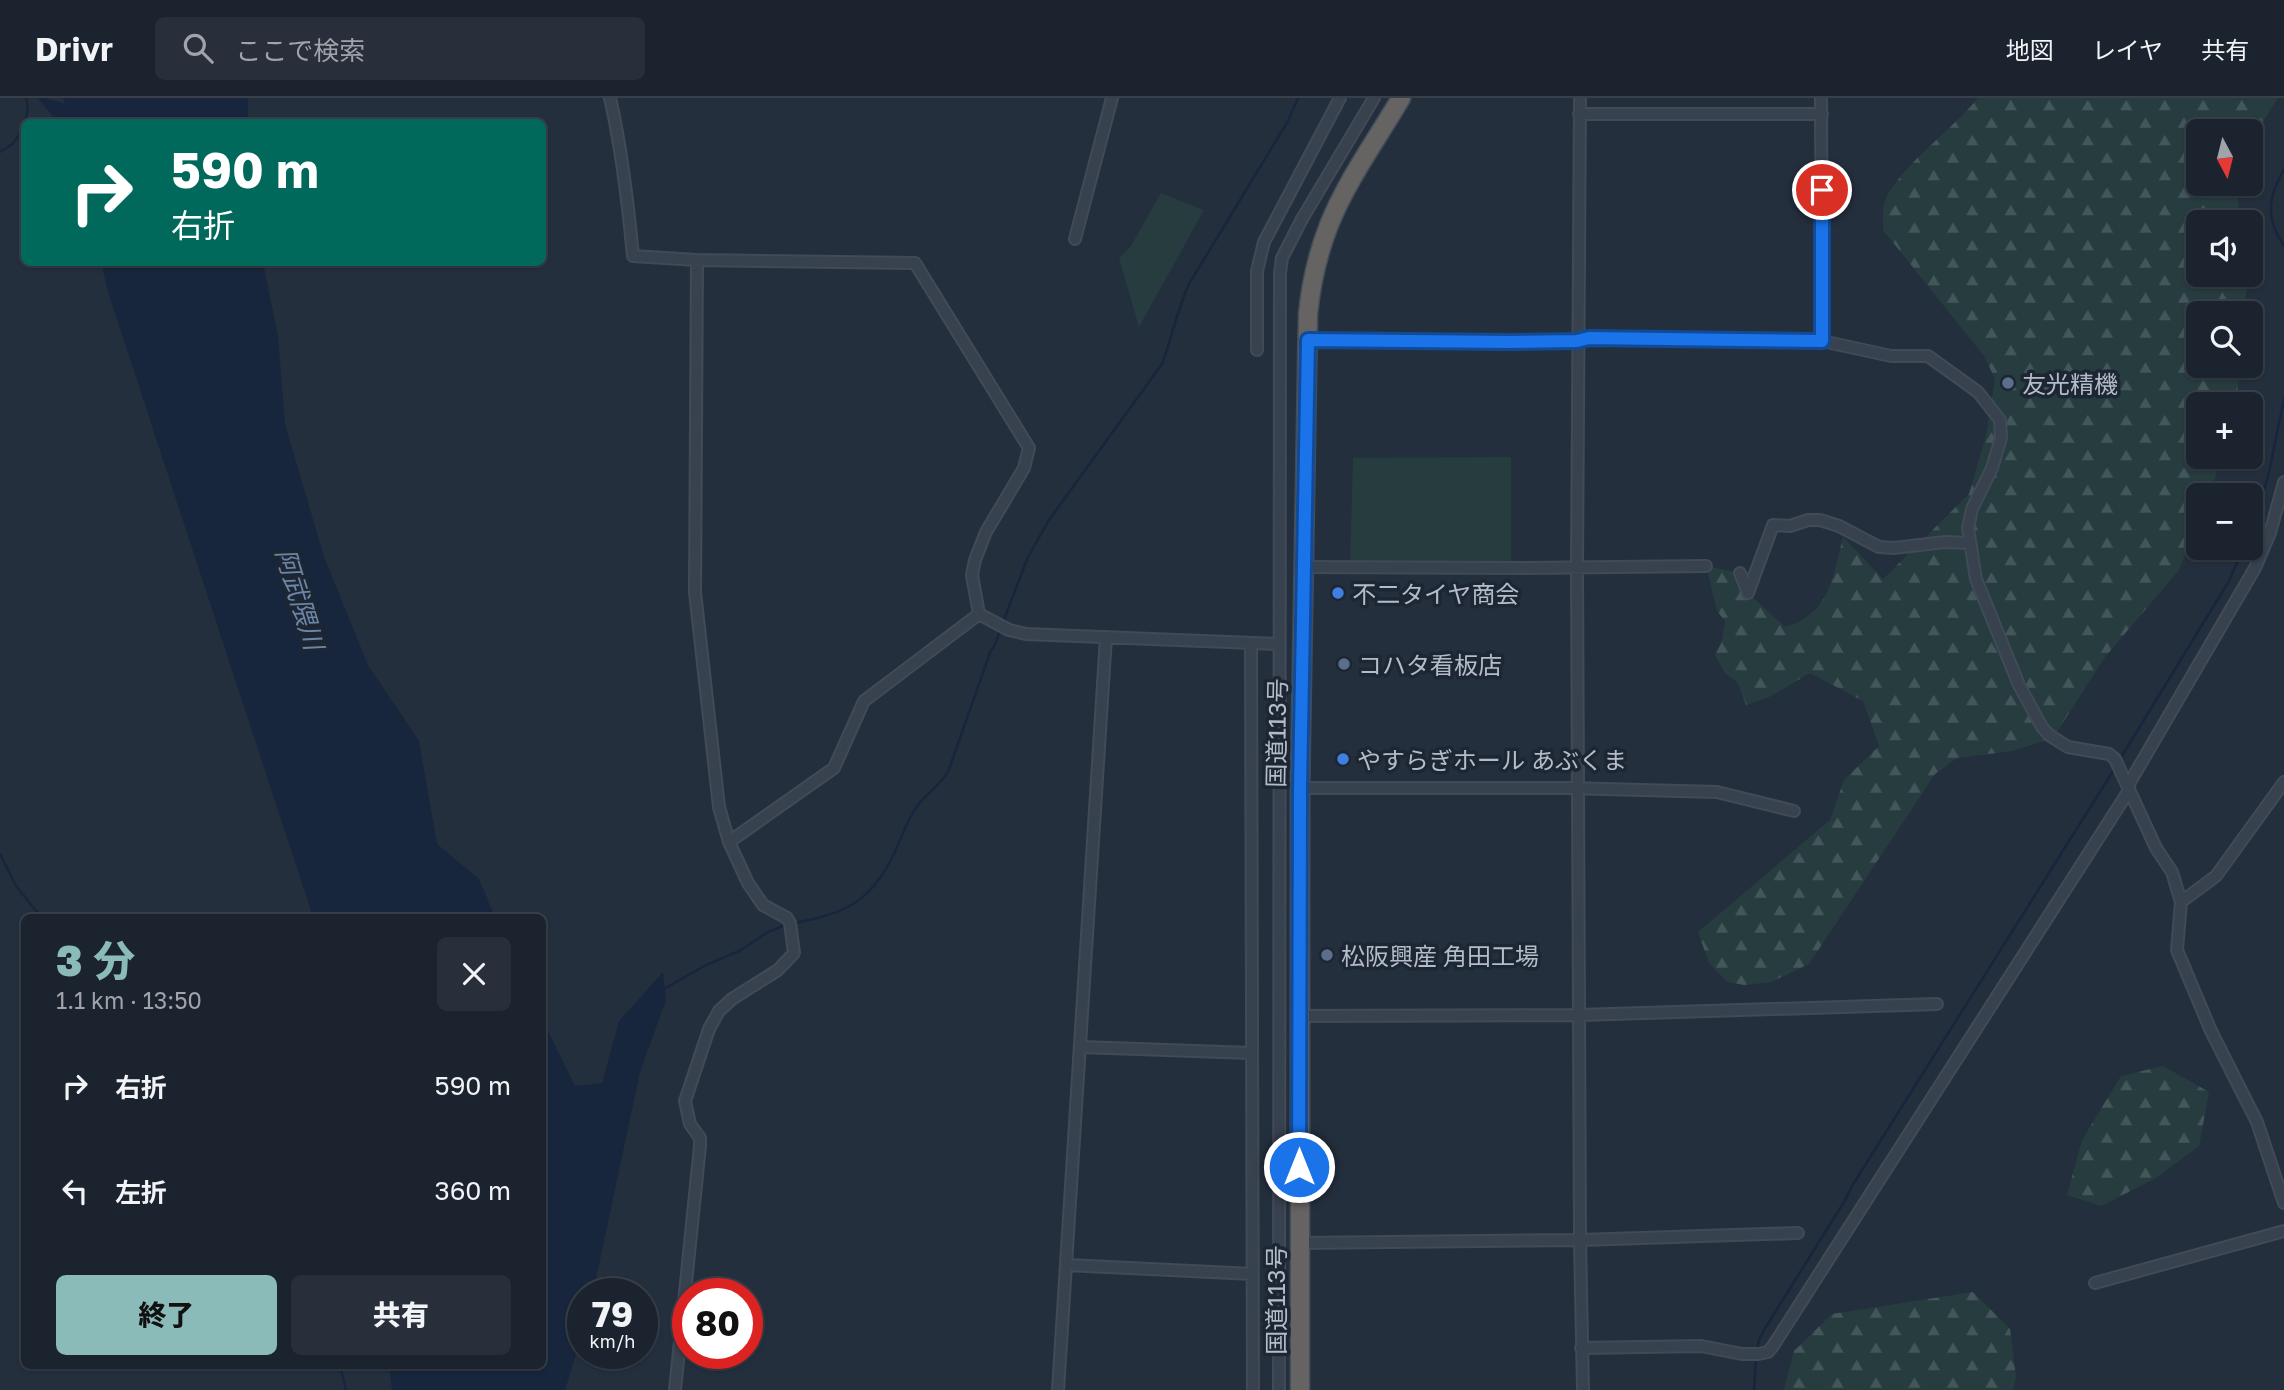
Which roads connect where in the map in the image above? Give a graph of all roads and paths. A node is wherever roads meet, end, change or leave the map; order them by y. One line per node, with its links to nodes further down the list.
1 (610, 98): 11 (street)
2 (1112, 98): 10 (street)
3 (1340, 98): 15 (street)
4 (1374, 98): 25 (street)
5 (1401, 98): 12 (highway, 国道113号)
6 (1580, 98): 8 (street)
7 (1821, 98): 9 (street)
8 (1579, 114): 9 (street); 13 (street)
9 (1822, 114): 14 (street)
10 (1075, 239)
11 (697, 260): 22 (street); 31 (street)
12 (1308, 340): 13 (street); 20 (highway, 国道113号)
13 (1577, 341): 14 (street); 18 (street)
14 (1822, 341): 17 (street)
15 (1257, 350)
16 (2284, 482): 29 (street)
17 (1969, 543): 21 (street); 29 (street)
18 (1577, 566): 19 (street); 20 (street); 28 (street)
19 (1706, 566)
20 (1302, 567): 27 (highway, 国道113号)
21 (1740, 573)
22 (979, 614): 23 (street); 31 (street)
23 (1106, 637): 24 (street); 36 (street)
24 (1251, 643): 25 (street); 37 (street)
25 (1279, 643): 50 (street)
26 (2284, 782): 32 (street)
27 (1300, 788): 28 (street); 35 (highway, 国道113号)
28 (1577, 789): 30 (street); 34 (street)
29 (2128, 792): 32 (street); 46 (street)
30 (1794, 811)
31 (729, 842): 47 (street)
32 (2181, 902): 38 (street)
33 (1937, 1004): 34 (street)
34 (1579, 1015): 35 (street); 41 (street)
35 (1299, 1016): 42 (highway, 国道113号)
36 (1081, 1047): 37 (street); 43 (street)
37 (1252, 1053): 44 (street)
38 (2284, 1203)
39 (2284, 1231): 45 (street)
40 (1798, 1233): 41 (street)
41 (1580, 1240): 42 (street); 46 (street)
42 (1299, 1243): 51 (highway, 国道113号)
43 (1067, 1265): 44 (street); 48 (street)
44 (1253, 1274): 49 (street)
45 (2095, 1283)
46 (1581, 1348): 52 (street)
47 (675, 1390)
48 (1058, 1390)
49 (1253, 1390)
50 (1279, 1390)
51 (1300, 1390)
52 (1583, 1390)

